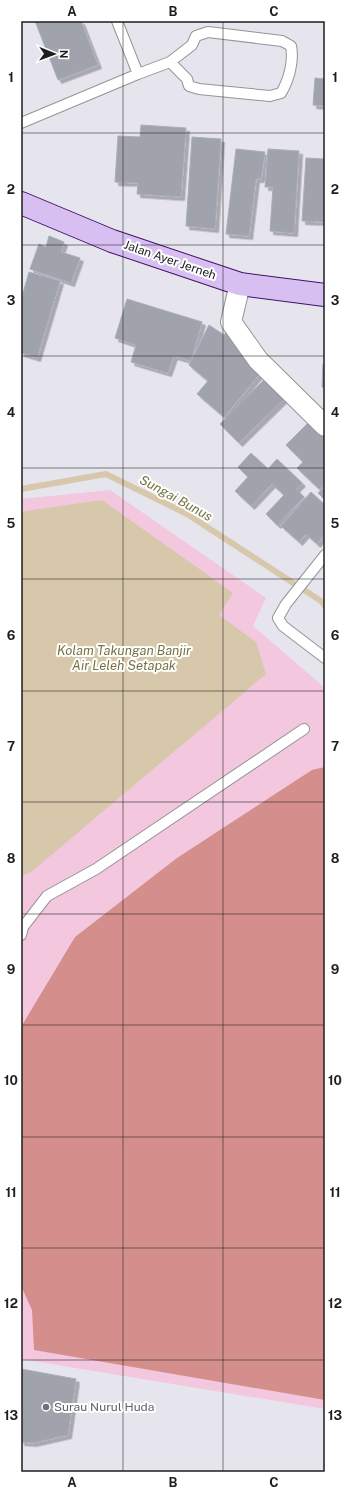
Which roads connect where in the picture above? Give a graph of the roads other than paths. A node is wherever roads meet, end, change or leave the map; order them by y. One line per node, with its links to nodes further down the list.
1 (117, 21): 3 (lane)
2 (170, 62): 2 (lane); 3 (lane)
3 (138, 74): 4 (lane)
4 (21, 123)
5 (21, 203): 6 (main road, Jalan Ayer Jerneh)
6 (240, 284): 7 (main road, Jalan Ayer Jerneh); 8 (street)
7 (325, 295)
8 (325, 426)
9 (322, 557): 10 (lane)
10 (325, 658)
11 (304, 729): 12 (lane)
12 (21, 935)

